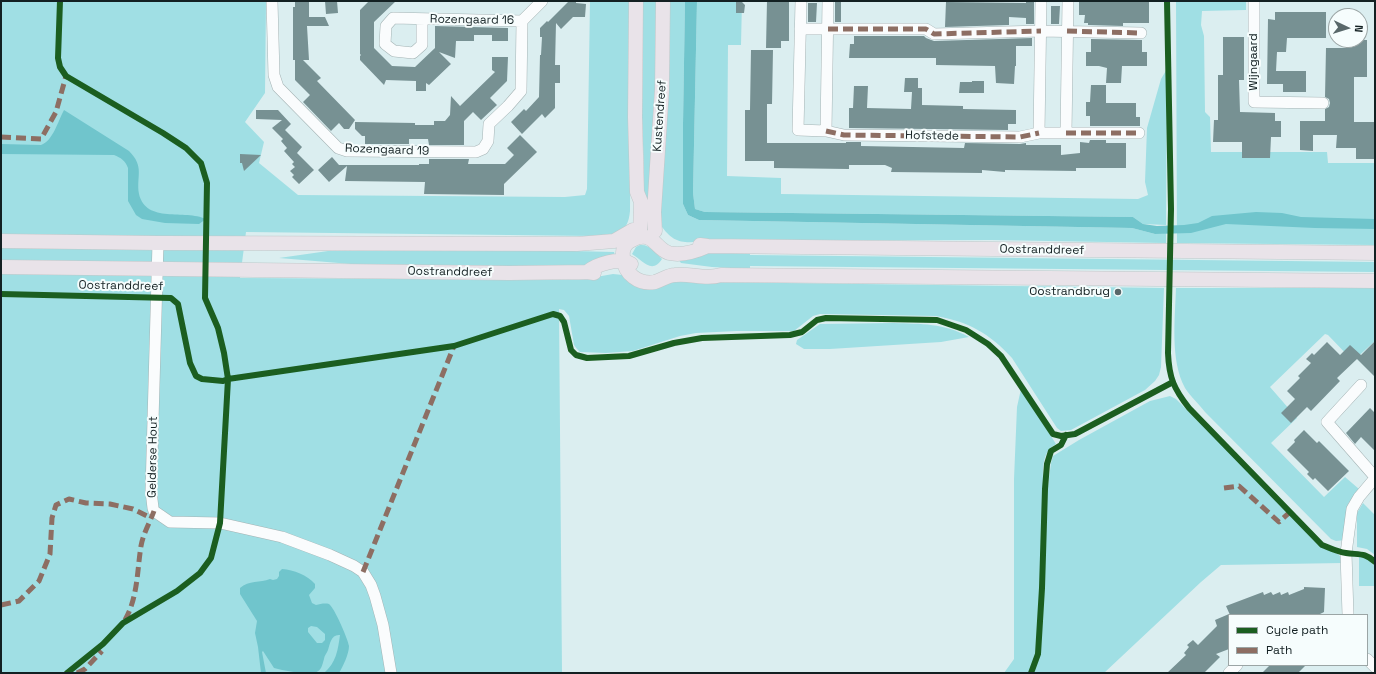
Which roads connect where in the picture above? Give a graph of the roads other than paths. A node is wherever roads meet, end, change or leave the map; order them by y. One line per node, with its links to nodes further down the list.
1 (272, 1): 11 (street, Rozengaard 19)
2 (542, 1): 11 (street)
3 (636, 1): 23 (main road, Kustendreef)
4 (663, 1): 22 (main road, Kustendreef)
5 (801, 1): 12 (street, Hofstede)
6 (828, 1): 13 (street)
7 (1041, 1): 14 (street)
8 (1068, 1): 15 (street)
9 (1254, 1): 17 (street, Wijngaard)
10 (422, 19): 11 (street, Rozengaard 16)
11 (522, 21)
12 (800, 29): 13 (street); 18 (street, Hofstede)
13 (828, 29): 14 (street); 18 (street)
14 (1041, 31): 15 (street); 19 (street)
15 (1067, 31): 16 (street); 20 (street)
16 (1141, 33)
17 (1323, 103)
18 (826, 131): 19 (street, Hofstede)
19 (1039, 133): 20 (street, Hofstede)
20 (1066, 133): 21 (street, Hofstede)
21 (1139, 134)
22 (655, 231): 23 (main road); 27 (main road)
23 (638, 232): 25 (main road); 27 (main road)
24 (1, 241): 26 (main road)
25 (621, 243): 26 (main road); 29 (main road)
26 (158, 244): 31 (street, Gelderse Hout)
27 (670, 249): 28 (main road, Oostranddreef); 32 (main road)
28 (1375, 253)
29 (624, 265): 31 (main road, Oostranddreef); 32 (main road)
30 (1, 267): 31 (main road, Oostranddreef)
31 (157, 269): 37 (street, Gelderse Hout)
32 (668, 271): 33 (main road)
33 (1375, 281)
34 (1361, 385): 35 (street)
35 (1375, 477): 36 (street)
36 (1348, 614)
37 (391, 673)

